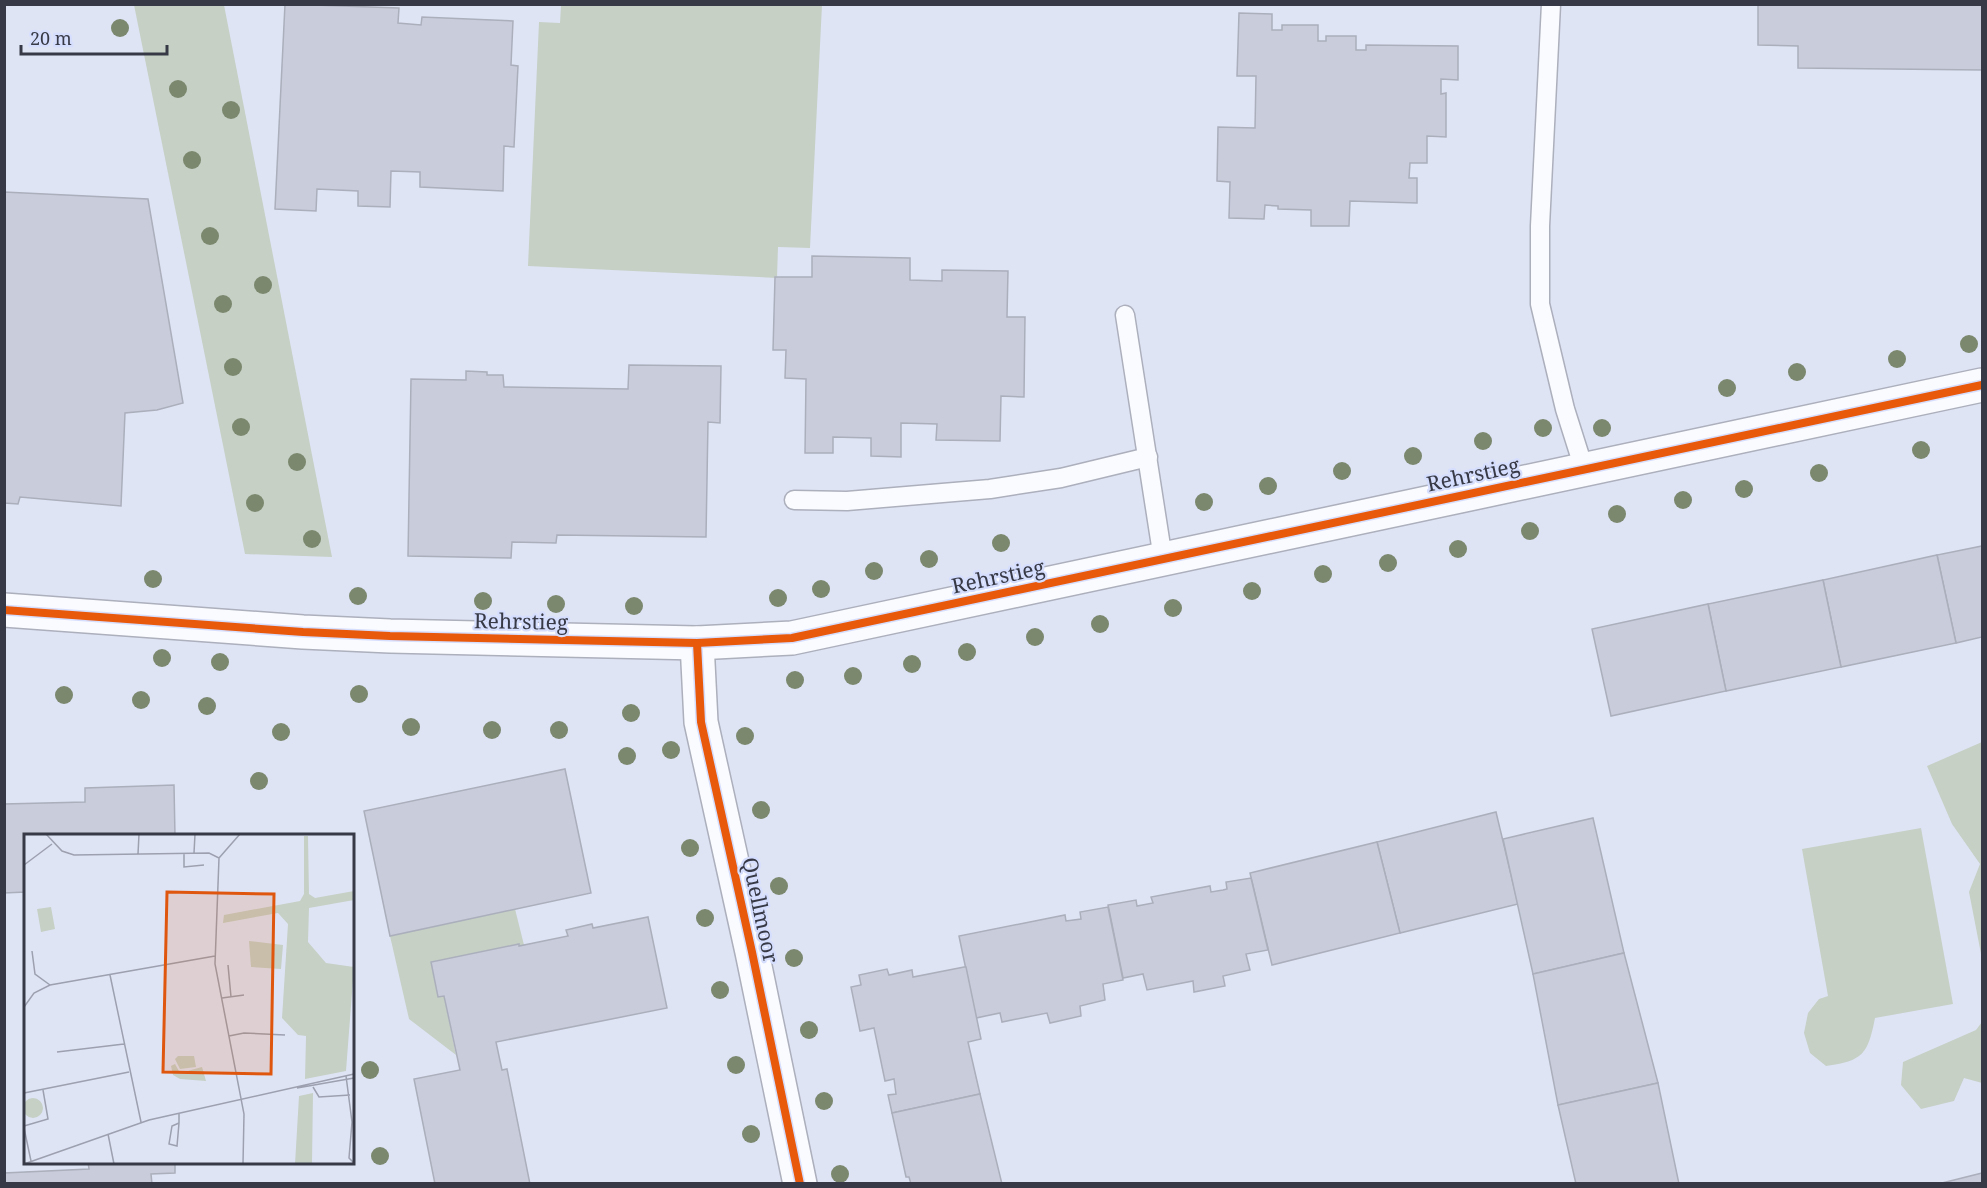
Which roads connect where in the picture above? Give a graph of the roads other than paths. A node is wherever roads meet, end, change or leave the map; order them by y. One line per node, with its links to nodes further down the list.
1 (1551, 4): 5 (lane)
2 (1125, 315): 4 (lane)
3 (1983, 385): 5 (street, Rehrstieg)
4 (1148, 457): 6 (lane); 7 (lane)
5 (1584, 469): 7 (street, Rehrstieg)
6 (794, 500)
7 (1163, 559): 9 (street, Rehrstieg)
8 (4, 610): 9 (street, Rehrstieg)
9 (698, 643): 10 (street, Quellmoor)
10 (800, 1184)

